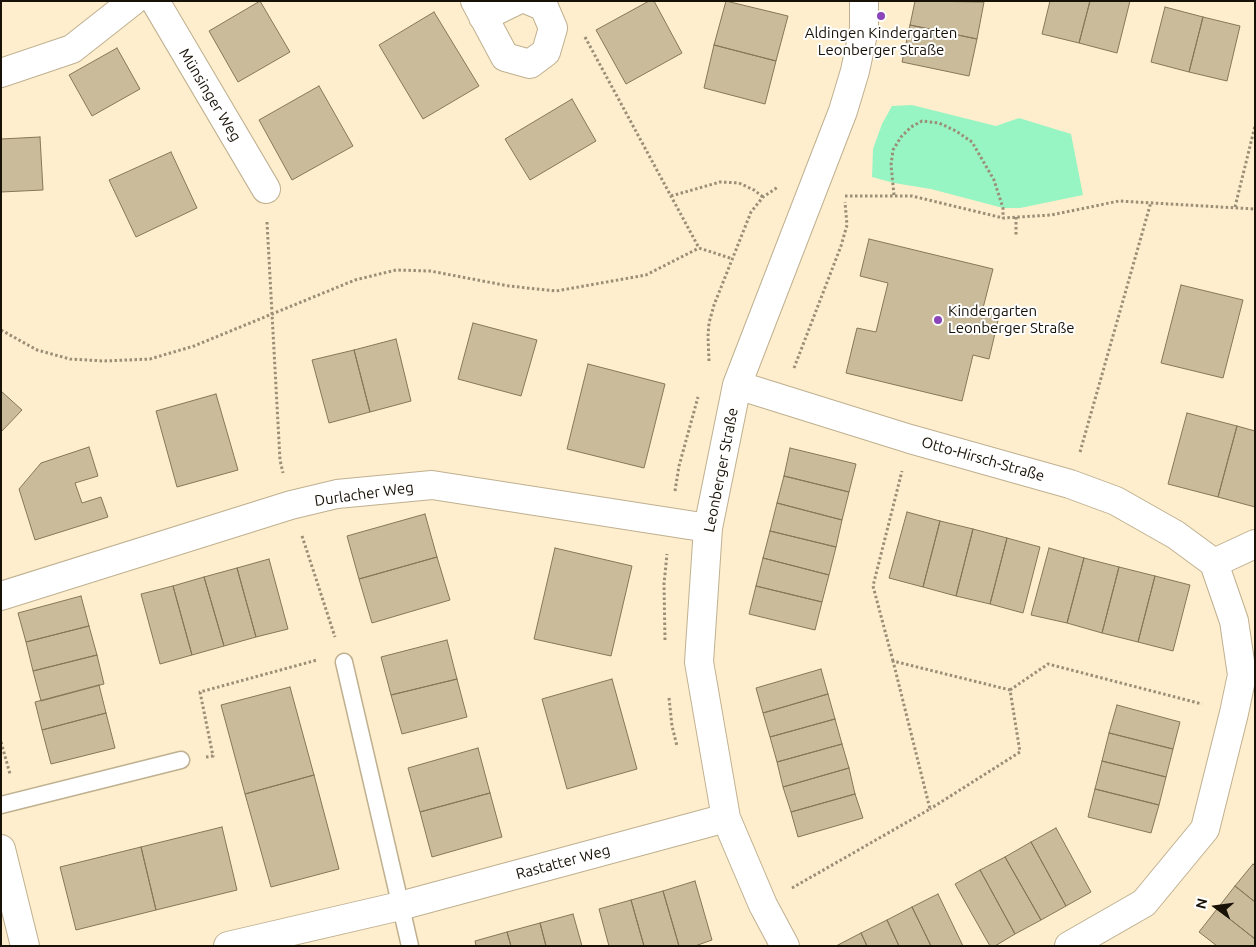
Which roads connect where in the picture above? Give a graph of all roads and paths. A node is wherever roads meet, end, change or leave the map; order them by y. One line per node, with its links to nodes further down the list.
1 (133, 1): 8 (street)
2 (155, 1): 11 (street, Münsinger Weg)
3 (516, 1): 6 (street)
4 (530, 1): 7 (street)
5 (864, 1): 26 (street, Leonberger Straße)
6 (479, 9): 7 (street)
7 (553, 28): 13 (path)
8 (1, 73)
9 (1255, 126): 16 (path)
10 (784, 183): 14 (path)
11 (266, 189): 23 (path)
12 (894, 195): 19 (path); 19 (path); 28 (path)
13 (671, 196): 14 (path); 21 (path)
14 (763, 197): 22 (path)
15 (1151, 202): 16 (path); 18 (path); 29 (path)
16 (1235, 207): 17 (path)
17 (1255, 209)
18 (1016, 217): 19 (path); 20 (path)
19 (1003, 218)
20 (1016, 235)
21 (699, 248): 22 (path); 23 (path)
22 (733, 259): 25 (path)
23 (272, 315): 24 (path); 31 (path)
24 (1, 330)
25 (710, 368)
26 (737, 385): 28 (street, Otto-Hirsch-Straße); 33 (street, Leonberger Straße)
27 (700, 394): 32 (path)
28 (784, 400): 29 (street, Otto-Hirsch-Straße)
29 (1070, 484): 35 (street, Otto-Hirsch-Straße)
30 (895, 498): 37 (path)
31 (292, 506): 32 (street, Durlacher Weg); 36 (street, Durlacher Weg); 38 (path)
32 (670, 522): 33 (street, Durlacher Weg)
33 (708, 528): 45 (street, Leonberger Straße)
34 (1255, 544): 35 (street)
35 (1214, 563): 53 (street)
36 (1, 596)
37 (893, 661): 39 (path); 44 (path)
38 (344, 662): 42 (path); 48 (lane)
39 (1010, 690): 40 (path); 44 (path)
40 (1164, 695)
41 (1, 742): 43 (path)
42 (181, 760): 43 (lane)
43 (9, 803)
44 (930, 809): 47 (path)
45 (726, 818): 47 (street, Leonberger Straße); 48 (street, Rastatter Weg)
46 (1, 849): 49 (street)
47 (763, 905): 52 (street, Leonberger Straße)
48 (400, 906): 50 (street, Rastatter Weg); 51 (lane)
49 (15, 932)
50 (228, 946)
51 (410, 946)
52 (785, 946)
53 (1069, 946)

